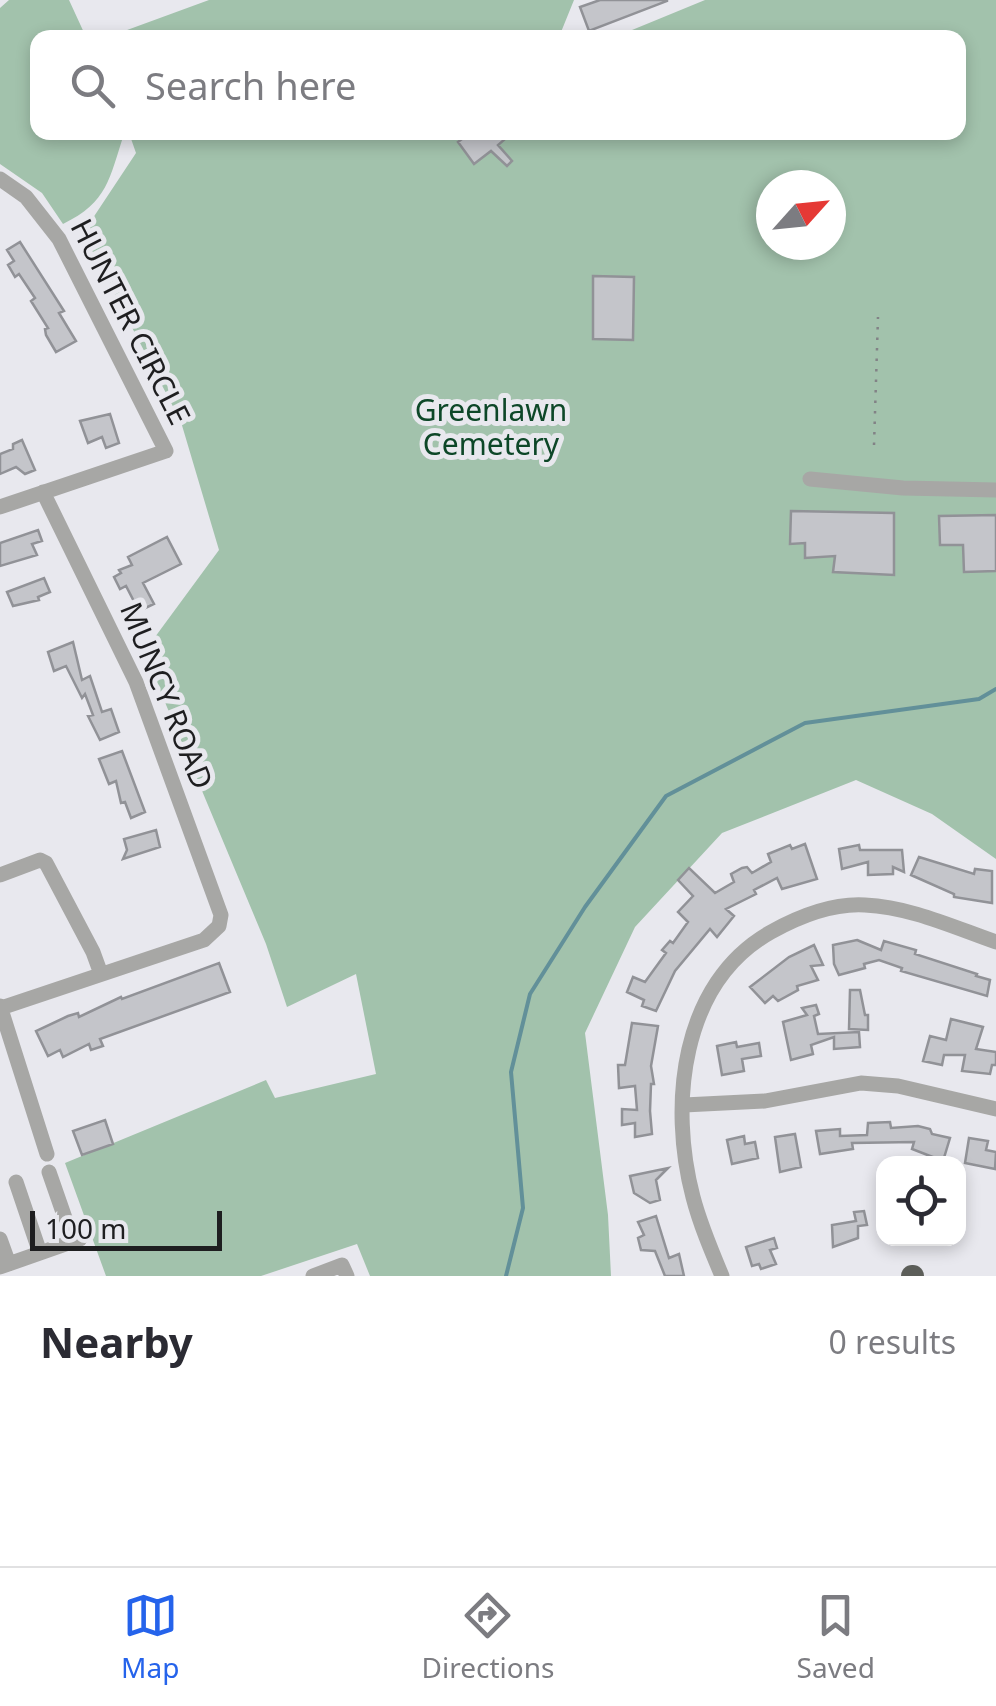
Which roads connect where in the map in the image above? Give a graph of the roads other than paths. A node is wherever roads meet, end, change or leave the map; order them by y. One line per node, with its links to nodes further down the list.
1 (0, 179): 4 (street, HUNTER CIRCLE)
2 (810, 479): 3 (street)
3 (996, 490)
4 (43, 492): 5 (street); 8 (street, MUNCY ROAD)
5 (0, 507)
6 (0, 876): 8 (street)
7 (996, 942): 10 (street)
8 (100, 974): 9 (street)
9 (0, 1007): 12 (street)
10 (684, 1104): 11 (street); 20 (street)
11 (996, 1110)
12 (47, 1154)
13 (48, 1172): 16 (street)
14 (16, 1182): 16 (street)
15 (0, 1239): 17 (street)
16 (40, 1252): 17 (street)
17 (4, 1265)
18 (313, 1276): 19 (street)
19 (347, 1276)
20 (722, 1276)
21 (910, 1276): 22 (street)
22 (932, 1276)

